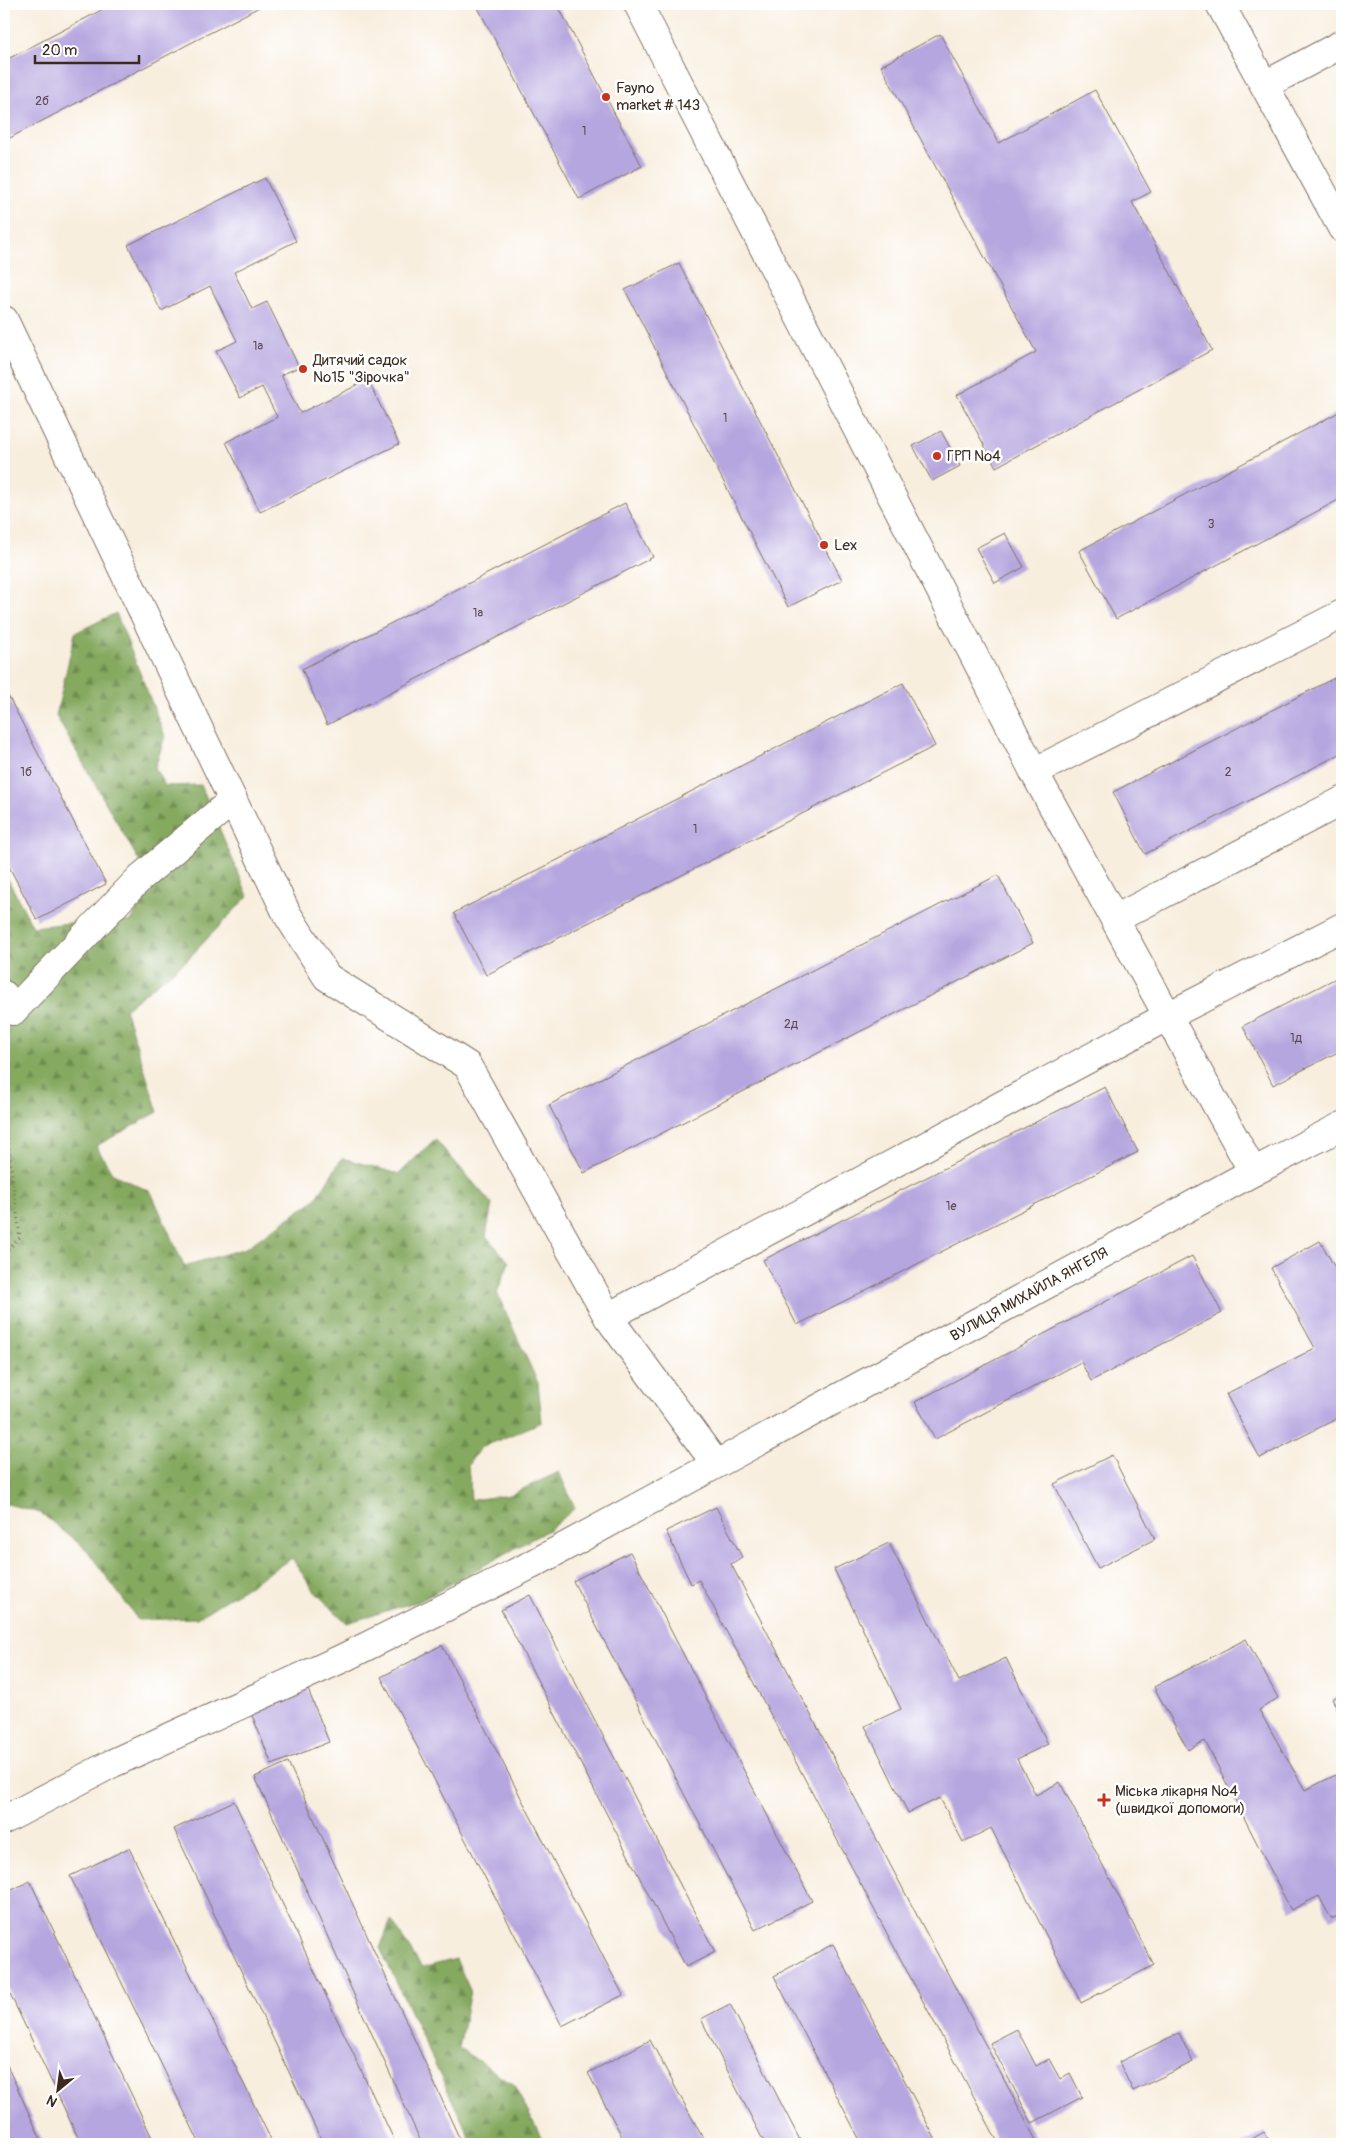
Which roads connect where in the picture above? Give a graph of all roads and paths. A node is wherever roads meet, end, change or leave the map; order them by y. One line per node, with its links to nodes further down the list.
1 (638, 4): 8 (street)
2 (1220, 4): 4 (street)
3 (1342, 44): 4 (street)
4 (1265, 85): 5 (street)
5 (1342, 228)
6 (4, 320): 9 (street)
7 (1342, 614): 8 (street)
8 (1034, 772): 11 (street)
9 (233, 800): 13 (street); 19 (street)
10 (1342, 801): 11 (street)
11 (1115, 919): 14 (street)
12 (1342, 927): 14 (street)
13 (4, 995)
14 (1168, 1016): 17 (street); 19 (street)
15 (4, 1114): 18 (path)
16 (1342, 1126): 17 (street, ВУЛИЦЯ МИХАЙЛА ЯНГЕЛЯ)
17 (1254, 1172): 20 (street, ВУЛИЦЯ МИХАЙЛА ЯНГЕЛЯ)
18 (4, 1254)
19 (608, 1317): 20 (street)
20 (716, 1464): 21 (street, ВУЛИЦЯ МИХАЙЛА ЯНГЕЛЯ)
21 (4, 1820)

